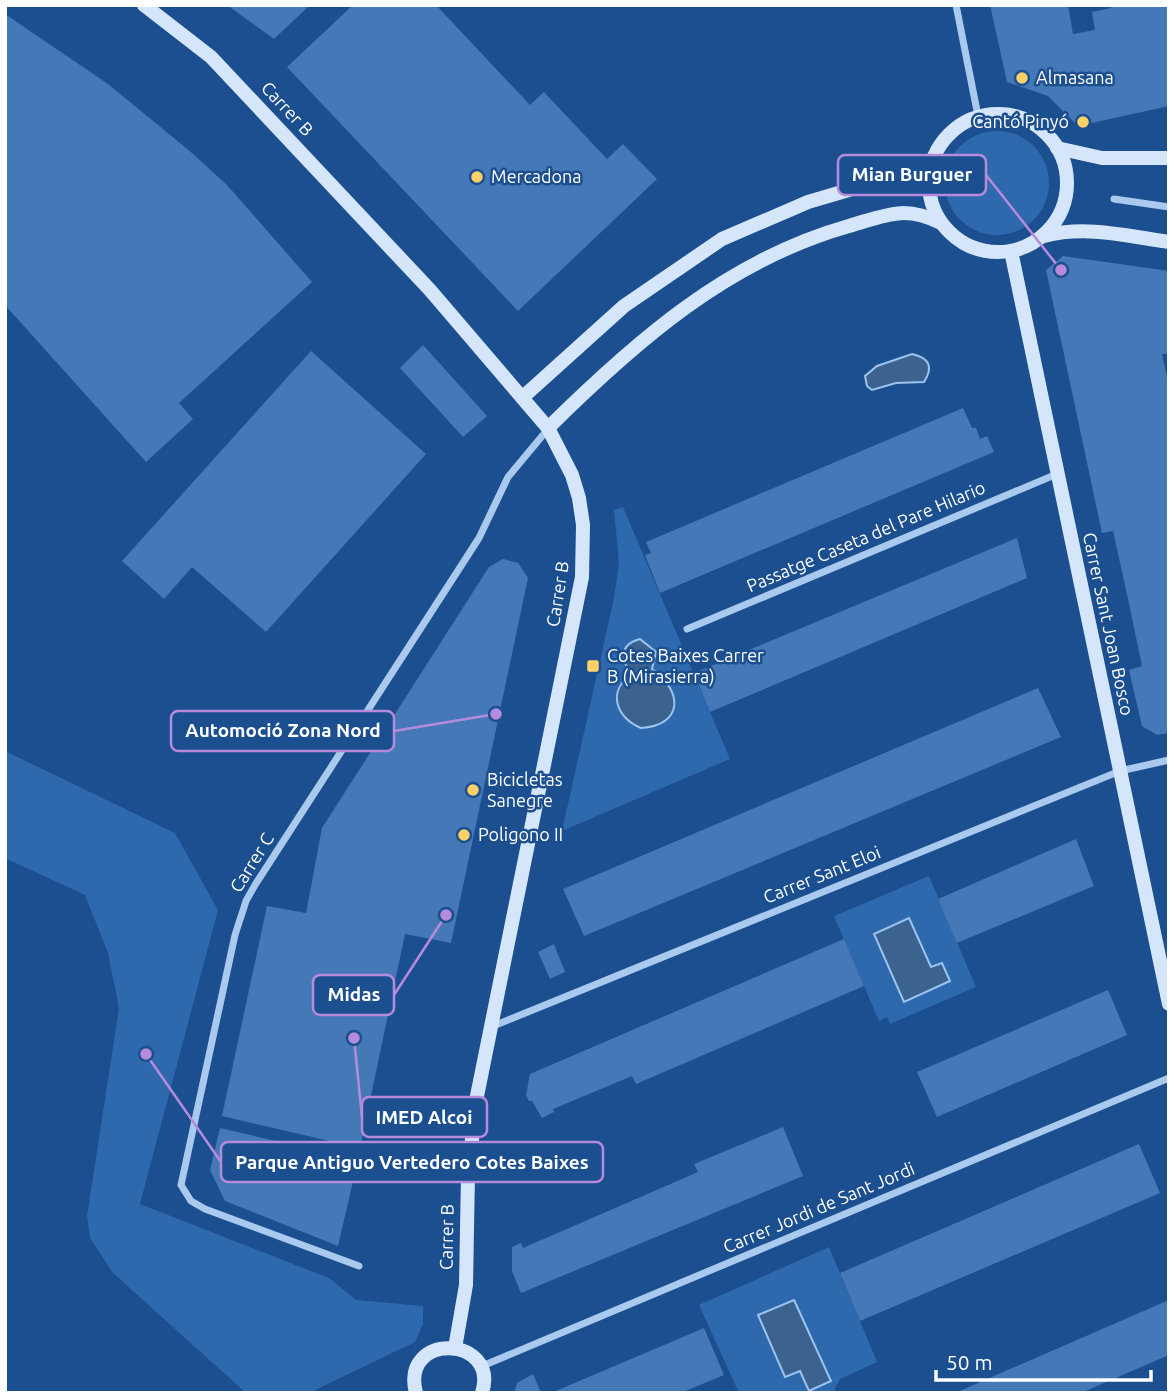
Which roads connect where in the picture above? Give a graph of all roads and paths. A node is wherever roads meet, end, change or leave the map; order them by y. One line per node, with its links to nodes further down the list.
1 (144, 5): 13 (street, Carrer B)
2 (956, 5): 3 (street)
3 (978, 116): 4 (street); 6 (street)
4 (1058, 148): 5 (street); 10 (street)
5 (1165, 156)
6 (930, 166): 9 (street); 13 (street)
7 (1114, 199): 8 (street)
8 (1169, 207)
9 (941, 223): 12 (street); 14 (street)
10 (1042, 236): 11 (street); 12 (street)
11 (1169, 242)
12 (1011, 251): 15 (street, Carrer Sant Joan Bosco)
13 (523, 397): 14 (street, Carrer B)
14 (548, 428): 20 (street, Carrer B); 22 (street, Carrer C)
15 (1057, 474): 16 (street, Passatge Caseta del Pare Hilario); 18 (street, Carrer Sant Joan Bosco)
16 (687, 629)
17 (1169, 760): 18 (street, Carrer Sant Eloi)
18 (1120, 771): 19 (street, Carrer Sant Joan Bosco); 20 (street, Carrer Sant Eloi)
19 (1169, 1004)
20 (490, 1027): 23 (street, Carrer B)
21 (1169, 1078): 24 (street, Carrer Jordi de Sant Jordi)
22 (359, 1266)
23 (455, 1348): 24 (street); 25 (street)
24 (481, 1367): 26 (street)
25 (416, 1393)
26 (482, 1393)

